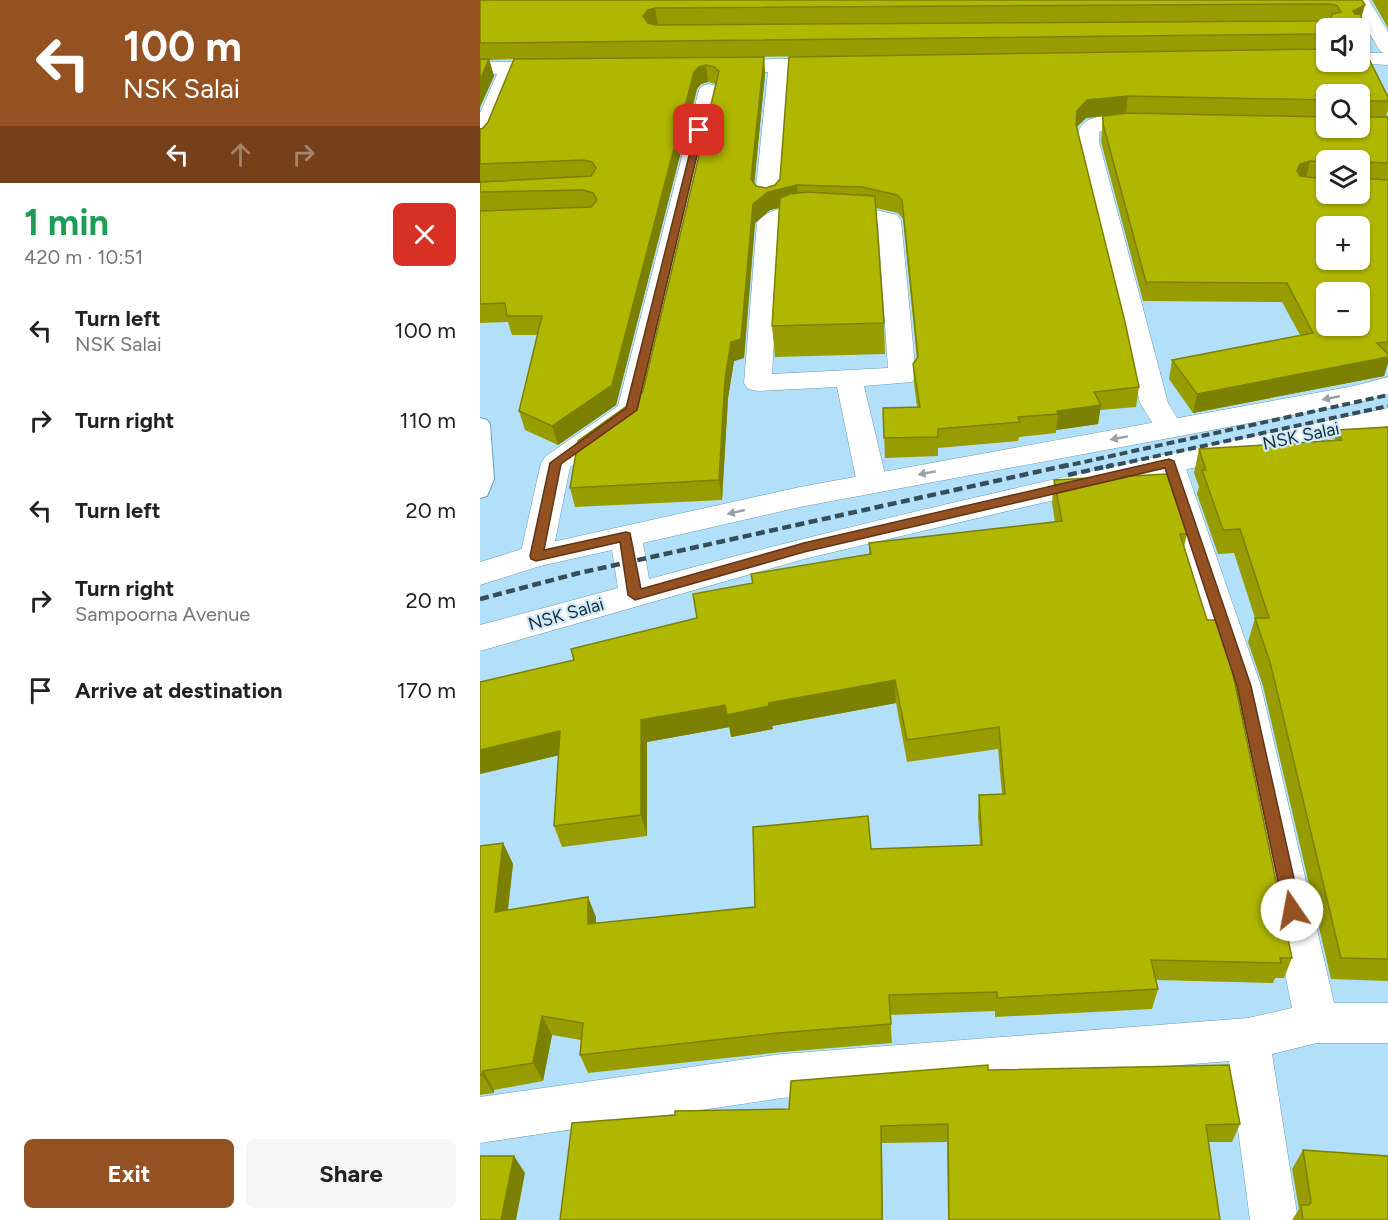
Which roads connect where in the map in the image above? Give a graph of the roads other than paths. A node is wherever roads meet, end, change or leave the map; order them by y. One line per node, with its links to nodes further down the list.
1 (1360, 0): 3 (street)
2 (1370, 30): 3 (street)
3 (1378, 30): 4 (street)
4 (1388, 48)
5 (1370, 59): 6 (street)
6 (1388, 59)
7 (851, 65): 8 (street)
8 (779, 66): 14 (street); 23 (street)
9 (480, 68): 10 (street)
10 (509, 68): 11 (street); 13 (street)
11 (576, 68)
12 (1173, 123): 19 (street)
13 (481, 134)
14 (767, 197)
15 (849, 378): 15 (street); 20 (street)
16 (1388, 385): 19 (street, one-way to 19)
17 (1388, 417): 19 (street, NSK Salai)
18 (480, 424): 21 (lane)
19 (1170, 446): 20 (street, one-way to 20); 25 (street, NSK Salai); 27 (street)
20 (872, 483): 22 (street, one-way to 22)
21 (480, 491)
22 (626, 536): 23 (street); 25 (street)
23 (536, 556): 24 (street)
24 (480, 574)
25 (635, 595): 26 (street, NSK Salai)
26 (480, 638)
27 (1317, 1023): 28 (street); 29 (street)
28 (1388, 1023)
29 (1248, 1040): 30 (street); 31 (street)
30 (480, 1120)
31 (1274, 1220)

